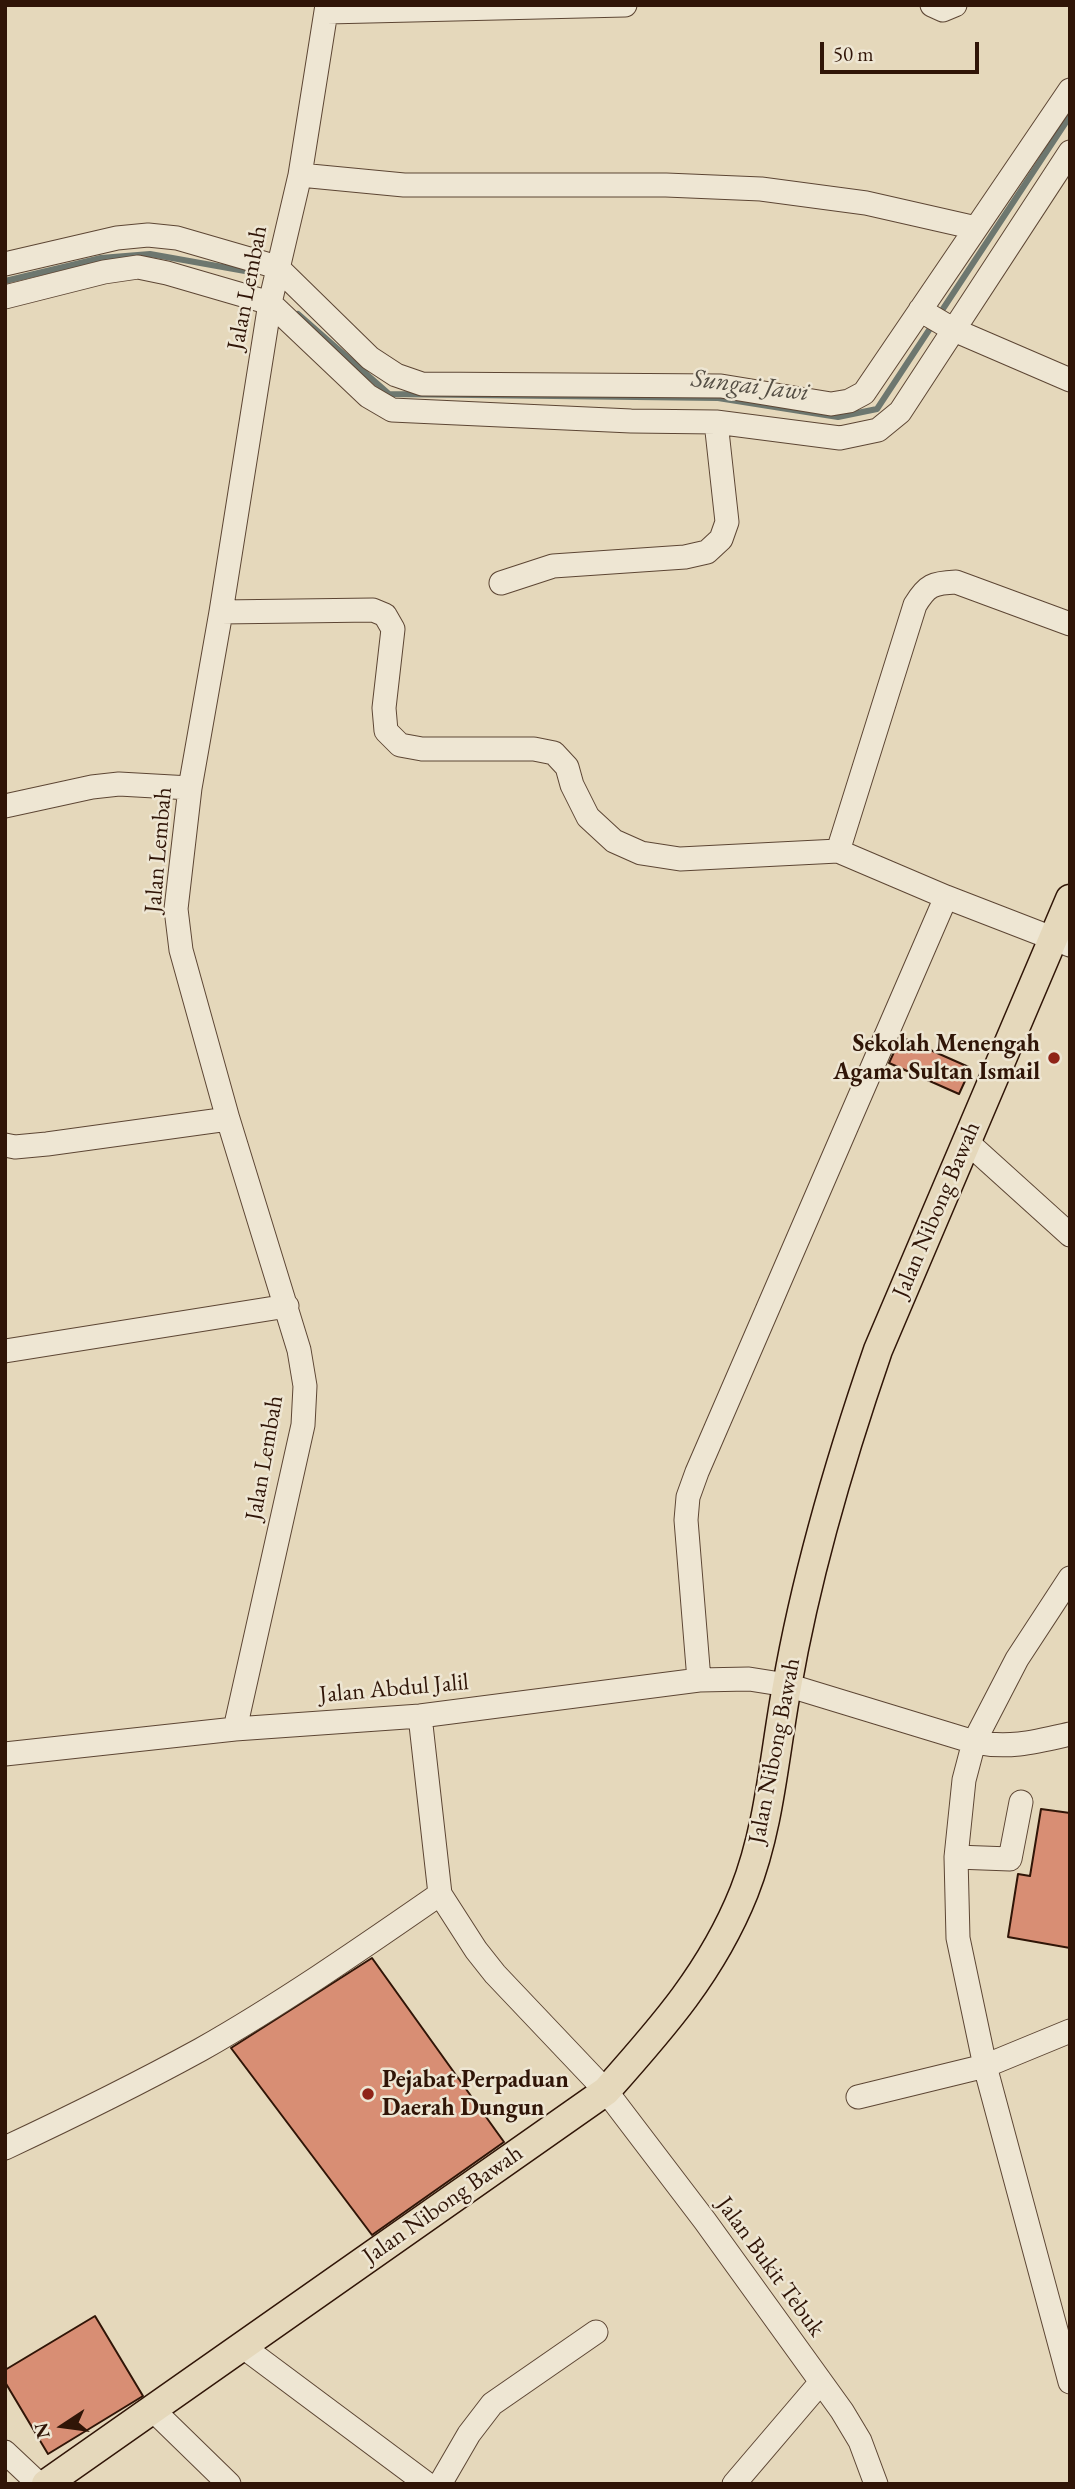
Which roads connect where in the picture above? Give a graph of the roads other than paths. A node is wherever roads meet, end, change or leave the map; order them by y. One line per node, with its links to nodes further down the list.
1 (625, 5): 4 (street)
2 (932, 5): 3 (street)
3 (955, 5)
4 (327, 8): 7 (street, Jalan Lembah)
5 (1070, 90): 8 (street)
6 (1070, 152): 13 (street)
7 (300, 175): 8 (street); 10 (street, Jalan Lembah)
8 (976, 228): 13 (street)
9 (5, 264): 10 (street)
10 (277, 267): 12 (street, Jalan Lembah); 13 (street)
11 (5, 297): 12 (street)
12 (270, 303): 15 (street); 17 (street, Jalan Lembah)
13 (937, 319): 14 (street); 15 (street)
14 (1070, 380)
15 (716, 422): 16 (street)
16 (501, 583)
17 (221, 612): 19 (street, Jalan Lembah); 21 (street)
18 (1070, 624): 21 (street)
19 (190, 788): 20 (street); 25 (street, Jalan Lembah)
20 (5, 806)
21 (838, 851): 22 (street)
22 (946, 897): 24 (street); 32 (street)
23 (1070, 899): 24 (main road, Jalan Nibong Bawah)
24 (1062, 942): 26 (main road, Jalan Nibong Bawah)
25 (228, 1119): 27 (street); 29 (street, Jalan Lembah)
26 (966, 1141): 28 (street); 33 (main road, Jalan Nibong Bawah)
27 (5, 1145)
28 (1070, 1235)
29 (287, 1306): 30 (street); 35 (street, Jalan Lembah)
30 (5, 1351)
31 (1070, 1578): 37 (street)
32 (699, 1680): 33 (street, Jalan Abdul Jalil); 34 (street, Jalan Abdul Jalil)
33 (787, 1685): 37 (street, Jalan Abdul Jalil); 44 (main road, Jalan Nibong Bawah)
34 (420, 1716): 35 (street, Jalan Abdul Jalil); 41 (street)
35 (235, 1729): 38 (street, Jalan Abdul Jalil)
36 (1070, 1734): 37 (street, Jalan Abdul Jalil)
37 (974, 1742): 40 (street)
38 (5, 1754)
39 (1021, 1802): 40 (street)
40 (956, 1857): 43 (street)
41 (440, 1894): 44 (street, Jalan Bukit Tebuk); 46 (street)
42 (1070, 2031): 43 (street)
43 (985, 2066): 45 (street); 50 (street)
44 (606, 2091): 48 (main road, Jalan Nibong Bawah); 49 (street, Jalan Bukit Tebuk)
45 (858, 2097)
46 (5, 2148)
47 (596, 2332): 57 (street)
48 (242, 2346): 51 (main road, Jalan Nibong Bawah); 56 (street)
49 (821, 2382): 58 (street); 59 (street, Jalan Bukit Tebuk)
50 (1070, 2382)
51 (152, 2409): 54 (main road, Jalan Nibong Bawah); 55 (street)
52 (5, 2452): 53 (street)
53 (39, 2484)
54 (46, 2484)
55 (229, 2484)
56 (427, 2484)
57 (440, 2484)
58 (734, 2484)
59 (876, 2484)

